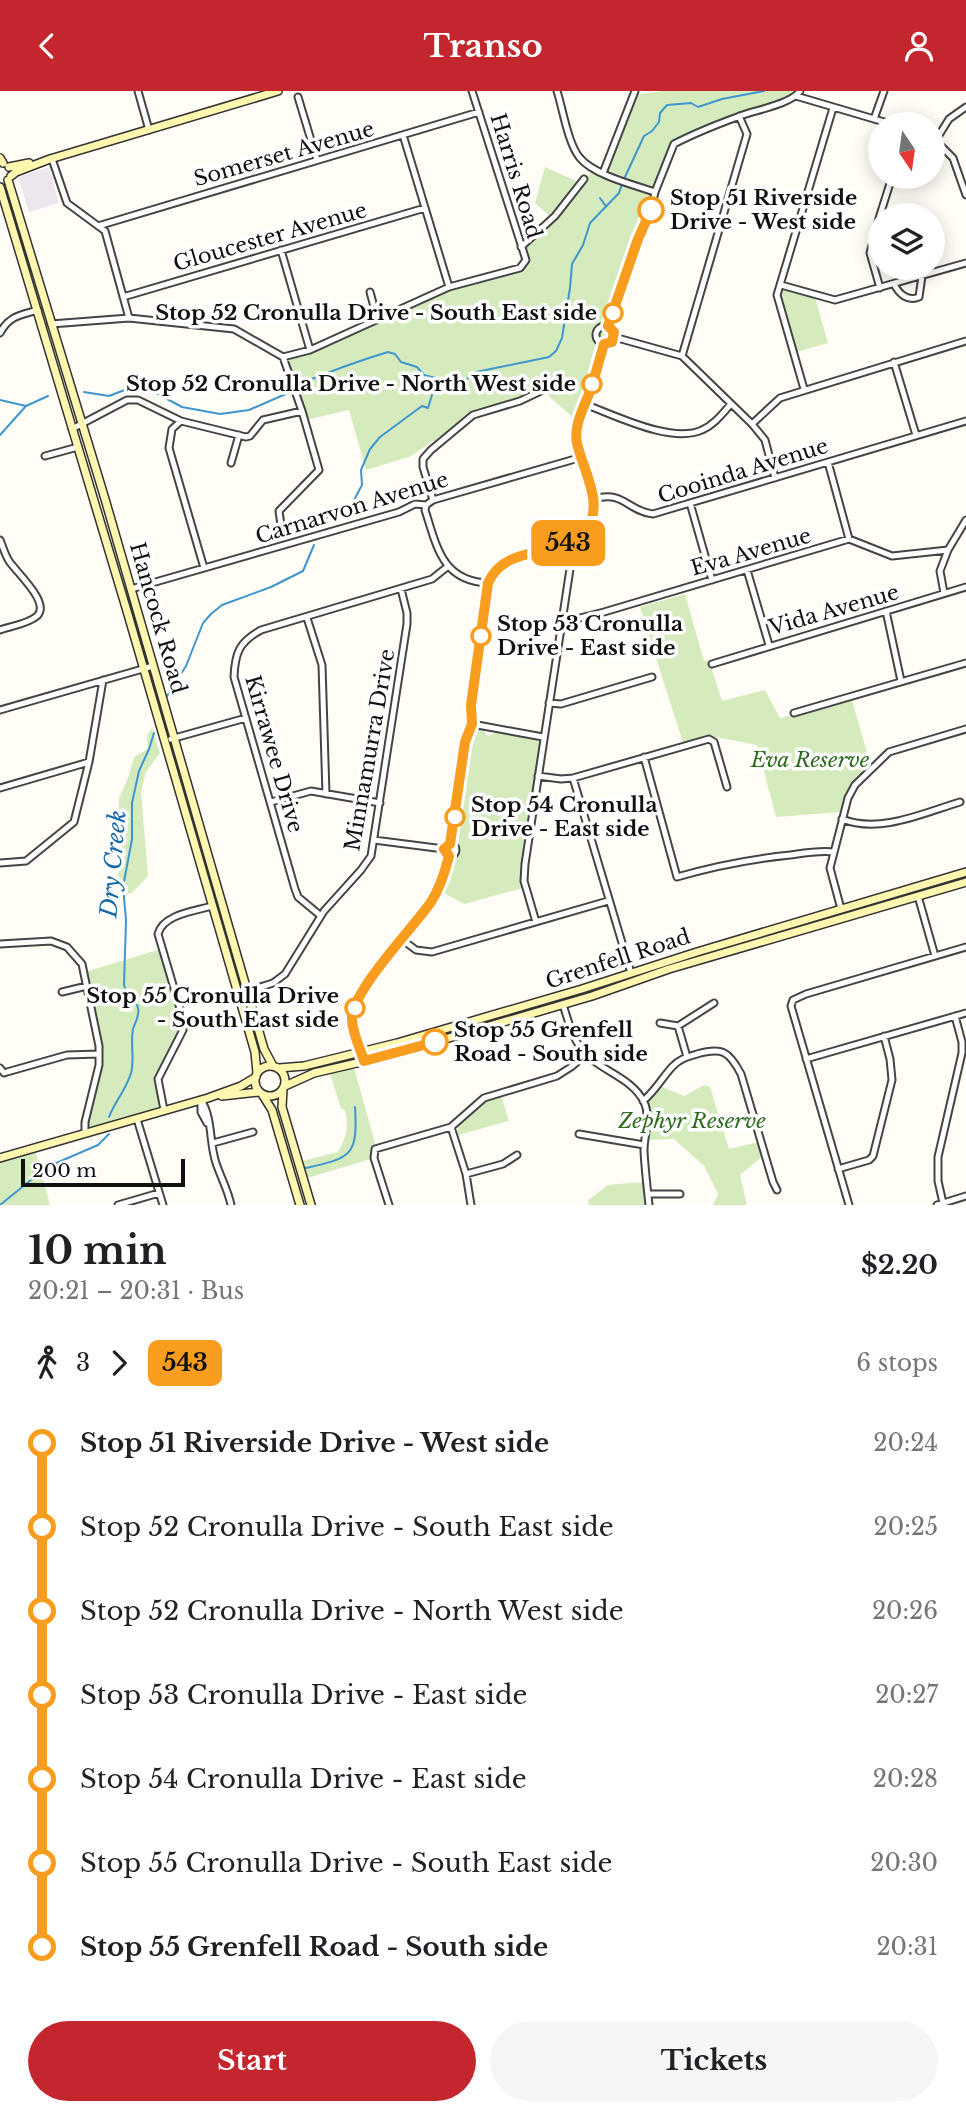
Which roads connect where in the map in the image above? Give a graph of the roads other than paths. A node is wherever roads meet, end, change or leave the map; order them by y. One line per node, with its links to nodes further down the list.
1 (138, 91): 16 (street)
2 (278, 91): 16 (main road)
3 (472, 91): 11 (street, Harris Road)
4 (557, 91): 22 (street)
5 (635, 91): 22 (street)
6 (884, 91): 12 (street)
7 (798, 94): 10 (street); 13 (street)
8 (298, 97): 20 (street)
9 (966, 107): 15 (street)
10 (833, 108): 14 (street); 37 (street)
11 (479, 112): 17 (street, Somerset Avenue); 29 (street, Harris Road)
12 (876, 112)
13 (739, 116): 25 (street); 52 (street)
14 (868, 117)
15 (945, 123)
16 (149, 130): 19 (main road)
17 (403, 135): 20 (street, Somerset Avenue); 27 (street)
18 (945, 149): 26 (street)
19 (51, 159): 21 (main road); 24 (main road); 28 (street)
20 (317, 160): 28 (street, Somerset Avenue)
21 (3, 162): 24 (main road)
22 (603, 173): 25 (street)
23 (584, 179): 29 (street)
24 (5, 181): 42 (main road, Hancock Road); 45 (main road, Hancock Road)
25 (655, 192): 46 (street)
26 (966, 195)
27 (425, 208): 30 (street, Gloucester Avenue); 38 (street)
28 (98, 226): 41 (street)
29 (521, 247): 38 (street, Harris Road)
30 (282, 250): 41 (street, Gloucester Avenue); 51 (street)
31 (966, 263): 32 (street)
32 (945, 269)
33 (878, 280): 39 (street)
34 (908, 280): 36 (street)
35 (921, 280): 36 (street)
36 (894, 284): 39 (street)
37 (780, 285): 39 (street); 55 (street)
38 (449, 287): 44 (street)
39 (880, 288)
40 (370, 292): 44 (street)
41 (123, 297): 43 (street)
42 (38, 310): 47 (street); 64 (main road, Hancock Road)
43 (129, 318): 45 (street); 53 (street)
44 (377, 318): 51 (street)
45 (51, 324): 62 (main road, Hancock Road)
46 (608, 326): 48 (street); 50 (street)
47 (0, 333)
48 (614, 337): 50 (street); 52 (street)
49 (966, 341): 54 (street)
50 (604, 344): 57 (street)
51 (310, 350): 53 (street)
52 (682, 356): 58 (street)
53 (283, 357): 59 (street)
54 (894, 362): 55 (street); 66 (street)
55 (804, 389): 63 (street)
56 (543, 390): 74 (street)
57 (584, 404): 58 (street); 69 (street)
58 (731, 404): 63 (street)
59 (302, 411): 65 (street); 78 (street)
60 (181, 421): 62 (street); 65 (street); 84 (street)
61 (966, 421): 66 (street, Cooinda Avenue)
62 (82, 423): 64 (street); 89 (main road, Hancock Road)
63 (752, 424): 72 (street)
64 (72, 429): 67 (main road, Hancock Road)
65 (239, 435): 71 (street)
66 (916, 435): 70 (street, Cooinda Avenue)
67 (78, 447): 68 (street); 91 (main road, Hancock Road)
68 (44, 456)
69 (582, 457): 73 (street); 74 (street, Carnarvon Avenue)
70 (828, 462): 72 (street, Cooinda Avenue); 79 (street)
71 (231, 463)
72 (775, 478): 75 (street, Cooinda Avenue)
73 (594, 499): 75 (street, Cooinda Avenue); 81 (street)
74 (433, 500): 76 (street, Carnarvon Avenue)
75 (690, 503): 86 (street)
76 (426, 505): 83 (street); 84 (street, Carnarvon Avenue)
77 (966, 520): 82 (street)
78 (281, 525)
79 (849, 539): 82 (street); 85 (street, Eva Avenue)
80 (0, 540): 96 (street)
81 (567, 544): 87 (street); 95 (street)
82 (948, 550): 92 (street)
83 (447, 567): 87 (street); 90 (street, Kirrawee Drive)
84 (204, 568): 89 (street, Carnarvon Avenue)
85 (747, 570): 86 (street, Eva Avenue); 97 (street)
86 (712, 580): 95 (street, Eva Avenue)
87 (488, 583): 109 (street)
88 (966, 587): 92 (street, Vida Avenue)
89 (131, 589): 91 (main road); 100 (main road, Hancock Road)
90 (401, 589): 94 (street, Kirrawee Drive); 123 (street, Minnamurra Drive)
91 (121, 592): 101 (main road, Hancock Road)
92 (944, 593): 93 (street, Vida Avenue)
93 (886, 611): 97 (street, Vida Avenue); 104 (street)
94 (307, 618): 108 (street, Kirrawee Drive); 120 (street)
95 (562, 620): 105 (street)
96 (0, 630)
97 (769, 645): 99 (street, Vida Avenue)
98 (966, 663): 104 (street)
99 (712, 664)
100 (153, 666): 101 (street); 112 (main road, Hancock Road)
101 (144, 669): 103 (street); 113 (main road, Hancock Road)
102 (652, 677): 105 (street)
103 (103, 680): 106 (street); 115 (street)
104 (901, 681): 107 (street)
105 (549, 703): 111 (street)
106 (0, 709)
107 (794, 713)
108 (246, 717): 112 (street); 121 (street, Kirrawee Drive)
109 (472, 724): 111 (street); 126 (street)
110 (966, 729): 124 (street)
111 (543, 737): 116 (street)
112 (174, 739): 113 (street); 147 (main road, Hancock Road)
113 (164, 741): 136 (main road, Hancock Road)
114 (644, 757): 117 (street); 118 (street); 128 (street)
115 (89, 762): 119 (street); 130 (street)
116 (538, 776): 117 (street); 140 (street)
117 (573, 778): 135 (street)
118 (727, 787)
119 (0, 788)
120 (326, 794): 121 (street); 123 (street)
121 (271, 802): 138 (street, Kirrawee Drive)
122 (960, 802): 124 (street)
123 (380, 803): 125 (street, Minnamurra Drive)
124 (842, 819): 128 (street)
125 (374, 840): 127 (street); 138 (street, Minnamurra Drive)
126 (450, 844): 127 (street); 129 (street)
127 (444, 849): 129 (street)
128 (834, 852): 137 (street)
129 (449, 856): 141 (street)
130 (0, 863)
131 (966, 872): 133 (main road, Grenfell Road)
132 (966, 882): 134 (main road, Grenfell Road)
133 (916, 887): 134 (main road); 137 (main road, Grenfell Road)
134 (919, 896): 139 (main road, Grenfell Road); 144 (street)
135 (608, 901): 140 (street); 145 (street)
136 (212, 906): 165 (main road, Hancock Road); 170 (street)
137 (841, 909): 139 (main road); 145 (main road, Grenfell Road)
138 (321, 916): 147 (street, Minnamurra Drive)
139 (844, 918): 151 (main road, Grenfell Road)
140 (537, 922): 141 (street)
141 (400, 938): 157 (street)
142 (0, 944): 146 (street)
143 (966, 947): 144 (street)
144 (936, 956): 161 (street)
145 (631, 973): 149 (main road, Grenfell Road)
146 (87, 986): 148 (street); 158 (street)
147 (248, 991): 163 (main road, Hancock Road)
148 (62, 992)
149 (561, 996): 151 (main road); 157 (main road, Grenfell Road)
150 (714, 1003): 155 (street)
151 (563, 1005): 159 (street); 162 (main road, Grenfell Road)
152 (966, 1013): 153 (street)
153 (955, 1016): 156 (street); 187 (street)
154 (660, 1023): 155 (street)
155 (678, 1026): 160 (street)
156 (884, 1036): 161 (street); 180 (street)
157 (361, 1052): 162 (main road); 163 (main road, Grenfell Road)
158 (99, 1054): 164 (street); 174 (street)
159 (586, 1054): 169 (street); 172 (street)
160 (687, 1057): 169 (street); 182 (street)
161 (806, 1059): 180 (street)
162 (364, 1061): 166 (main road, Grenfell Road)
163 (276, 1067): 165 (main road); 166 (main road)
164 (0, 1068)
165 (257, 1075): 167 (main road); 168 (main road)
166 (284, 1088): 167 (main road); 192 (main road)
167 (261, 1093): 168 (main road); 191 (main road)
168 (205, 1099): 170 (main road); 176 (street)
169 (643, 1101): 177 (street)
170 (164, 1110): 171 (main road)
171 (136, 1118): 174 (main road); 183 (street)
172 (452, 1126): 181 (street); 193 (street)
173 (253, 1132): 176 (street)
174 (85, 1133): 179 (main road)
175 (579, 1134): 177 (street)
176 (213, 1143): 190 (street)
177 (644, 1145): 184 (street)
178 (517, 1155): 181 (street)
179 (0, 1158)
180 (838, 1169): 196 (street)
181 (466, 1174): 194 (street)
182 (777, 1190)
183 (159, 1193): 188 (street); 189 (street)
184 (648, 1194): 185 (street); 195 (street)
185 (680, 1194)
186 (966, 1196): 187 (street)
187 (940, 1204)
188 (118, 1205)
189 (163, 1205)
190 (231, 1205)
191 (300, 1205)
192 (310, 1205)
193 (388, 1205)
194 (471, 1205)
195 (649, 1205)
196 (849, 1205)

